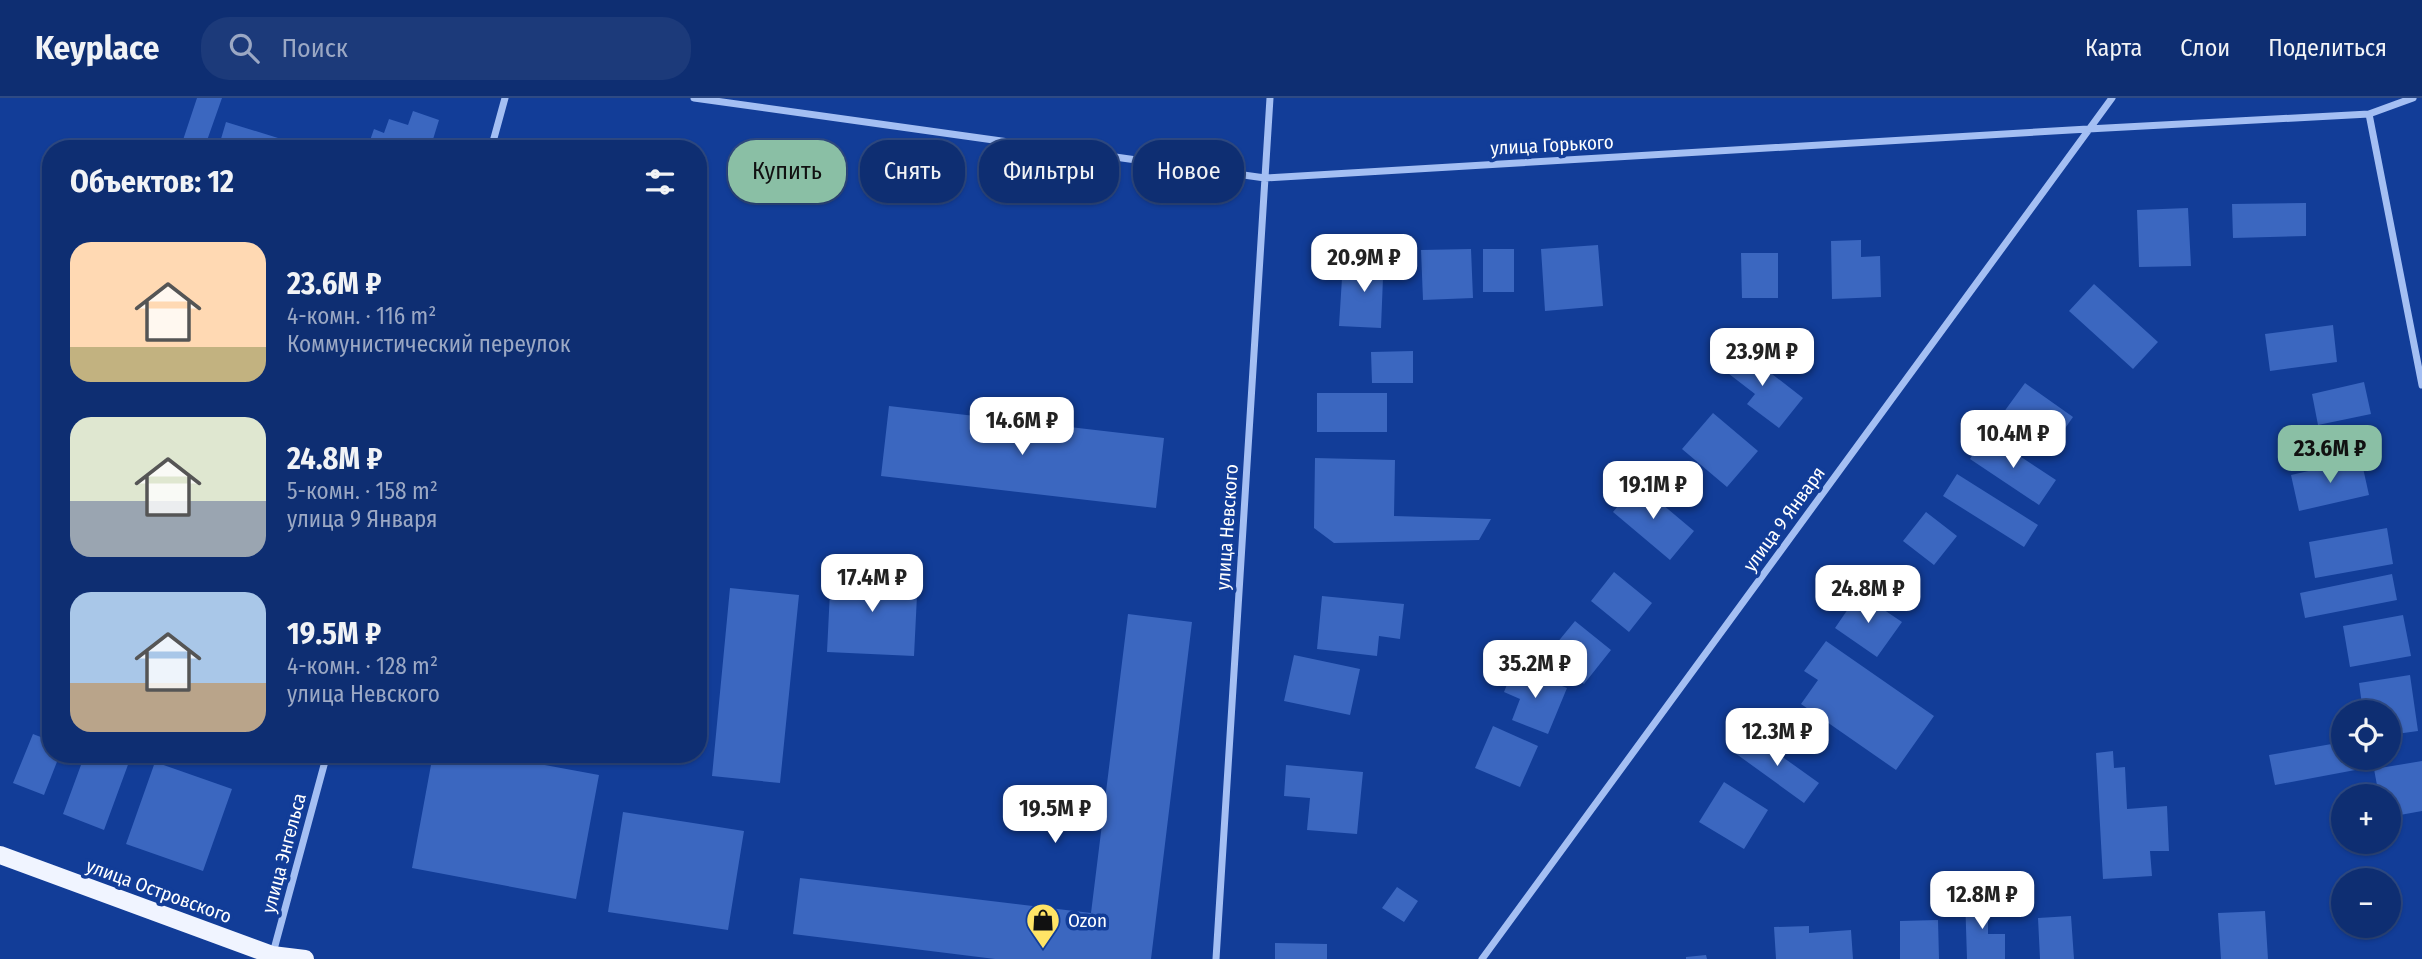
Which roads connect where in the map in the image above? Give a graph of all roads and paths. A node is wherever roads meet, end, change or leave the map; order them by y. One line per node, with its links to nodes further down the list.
1 (505, 98): 8 (street)
2 (694, 98): 9 (street, улица Горького)
3 (1270, 98): 9 (street, улица Невского)
4 (2112, 98): 7 (street, улица 9 Января)
5 (2413, 98): 6 (street, улица Горького)
6 (2369, 114): 7 (street, улица Горького); 10 (street)
7 (2088, 129): 9 (street, улица Горького); 16 (street, улица 9 Января)
8 (493, 140)
9 (1265, 178): 15 (street, улица Невского)
10 (2422, 385)
11 (325, 763): 13 (street, улица Энгельса)
12 (0, 855): 13 (main road, улица Островского)
13 (272, 957): 14 (main road, улица Островского)
14 (305, 959)
15 (1216, 959)
16 (1482, 959)

